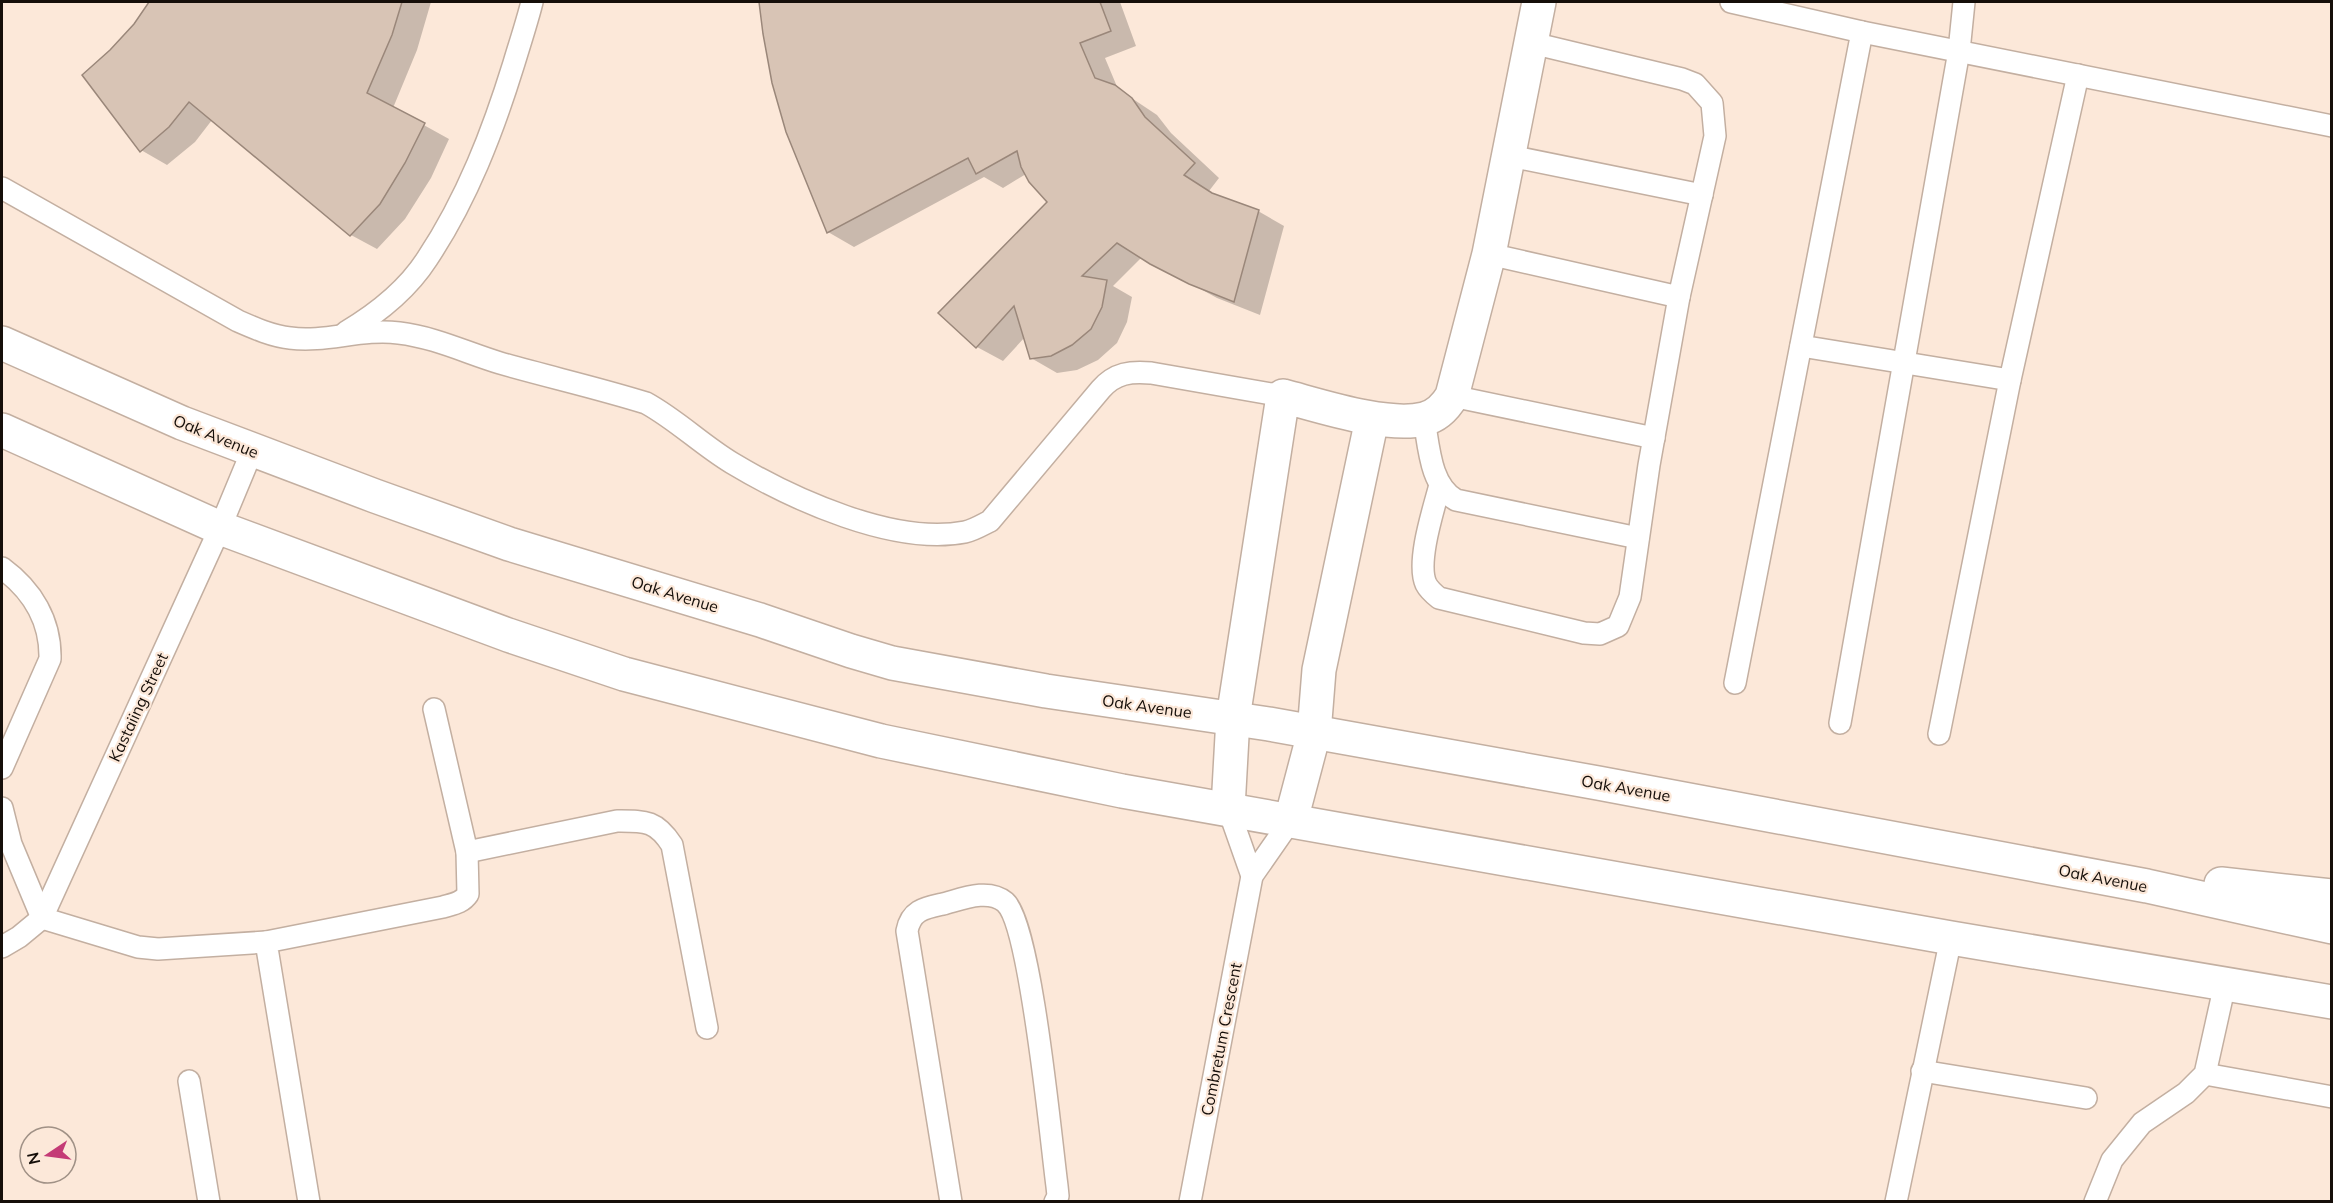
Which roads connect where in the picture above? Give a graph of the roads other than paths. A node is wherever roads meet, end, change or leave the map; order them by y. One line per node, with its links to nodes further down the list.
1 (532, 2): 15 (lane)
2 (1539, 2): 6 (street)
3 (1731, 2): 5 (lane)
4 (1964, 2): 7 (lane)
5 (1862, 32): 7 (lane); 17 (lane)
6 (1532, 43): 10 (street); 12 (lane)
7 (1959, 51): 8 (lane); 18 (lane)
8 (2078, 75): 9 (lane); 19 (lane)
9 (2331, 126)
10 (1510, 156): 12 (lane); 13 (street)
11 (2, 188): 15 (lane)
12 (1702, 195): 14 (lane)
13 (1489, 254): 14 (lane); 21 (street)
14 (1679, 297): 25 (lane)
15 (344, 334): 20 (lane)
16 (2, 343): 26 (street, Oak Avenue)
17 (1801, 346): 18 (lane); 31 (lane)
18 (1905, 363): 19 (lane); 34 (lane)
19 (2010, 380): 36 (lane)
20 (1283, 396): 22 (street); 33 (street)
21 (1452, 396): 23 (street); 25 (lane)
22 (1372, 419): 23 (street); 35 (street)
23 (1424, 419): 27 (lane)
24 (2, 430): 28 (street)
25 (1654, 438): 29 (lane)
26 (252, 451): 28 (lane, Kastaiing Street); 33 (street, Oak Avenue)
27 (1440, 485): 29 (lane); 29 (lane)
28 (220, 528): 39 (street); 45 (lane, Kastaiing Street)
29 (1638, 538)
30 (2, 568): 37 (lane)
31 (1735, 683)
32 (434, 709): 41 (lane)
33 (1233, 718): 35 (street, Oak Avenue); 39 (street)
34 (1840, 723)
35 (1314, 733): 40 (street); 43 (street, Oak Avenue)
36 (1939, 734)
37 (2, 768)
38 (2, 808): 45 (lane)
39 (1228, 808): 40 (street); 42 (lane)
40 (1291, 820): 42 (lane, Combretum Crescent); 47 (street)
41 (467, 852): 48 (lane); 52 (lane)
42 (1252, 876): 62 (lane, Combretum Crescent)
43 (2147, 886): 44 (street); 46 (street, Oak Avenue)
44 (2331, 896)
45 (42, 918): 48 (lane); 49 (lane, Kastaiing Street)
46 (2331, 927)
47 (1951, 938): 50 (street); 53 (lane)
48 (266, 942): 59 (lane)
49 (2, 947)
50 (2225, 984): 51 (street); 54 (lane)
51 (2331, 1002)
52 (707, 1028)
53 (1922, 1071): 57 (lane); 63 (lane)
54 (2205, 1074): 56 (lane); 64 (lane)
55 (189, 1081): 58 (lane)
56 (2331, 1096)
57 (2086, 1098)
58 (209, 1202)
59 (309, 1202)
60 (951, 1202): 61 (lane)
61 (1055, 1202)
62 (1190, 1202)
63 (1896, 1202)
64 (2095, 1202)

